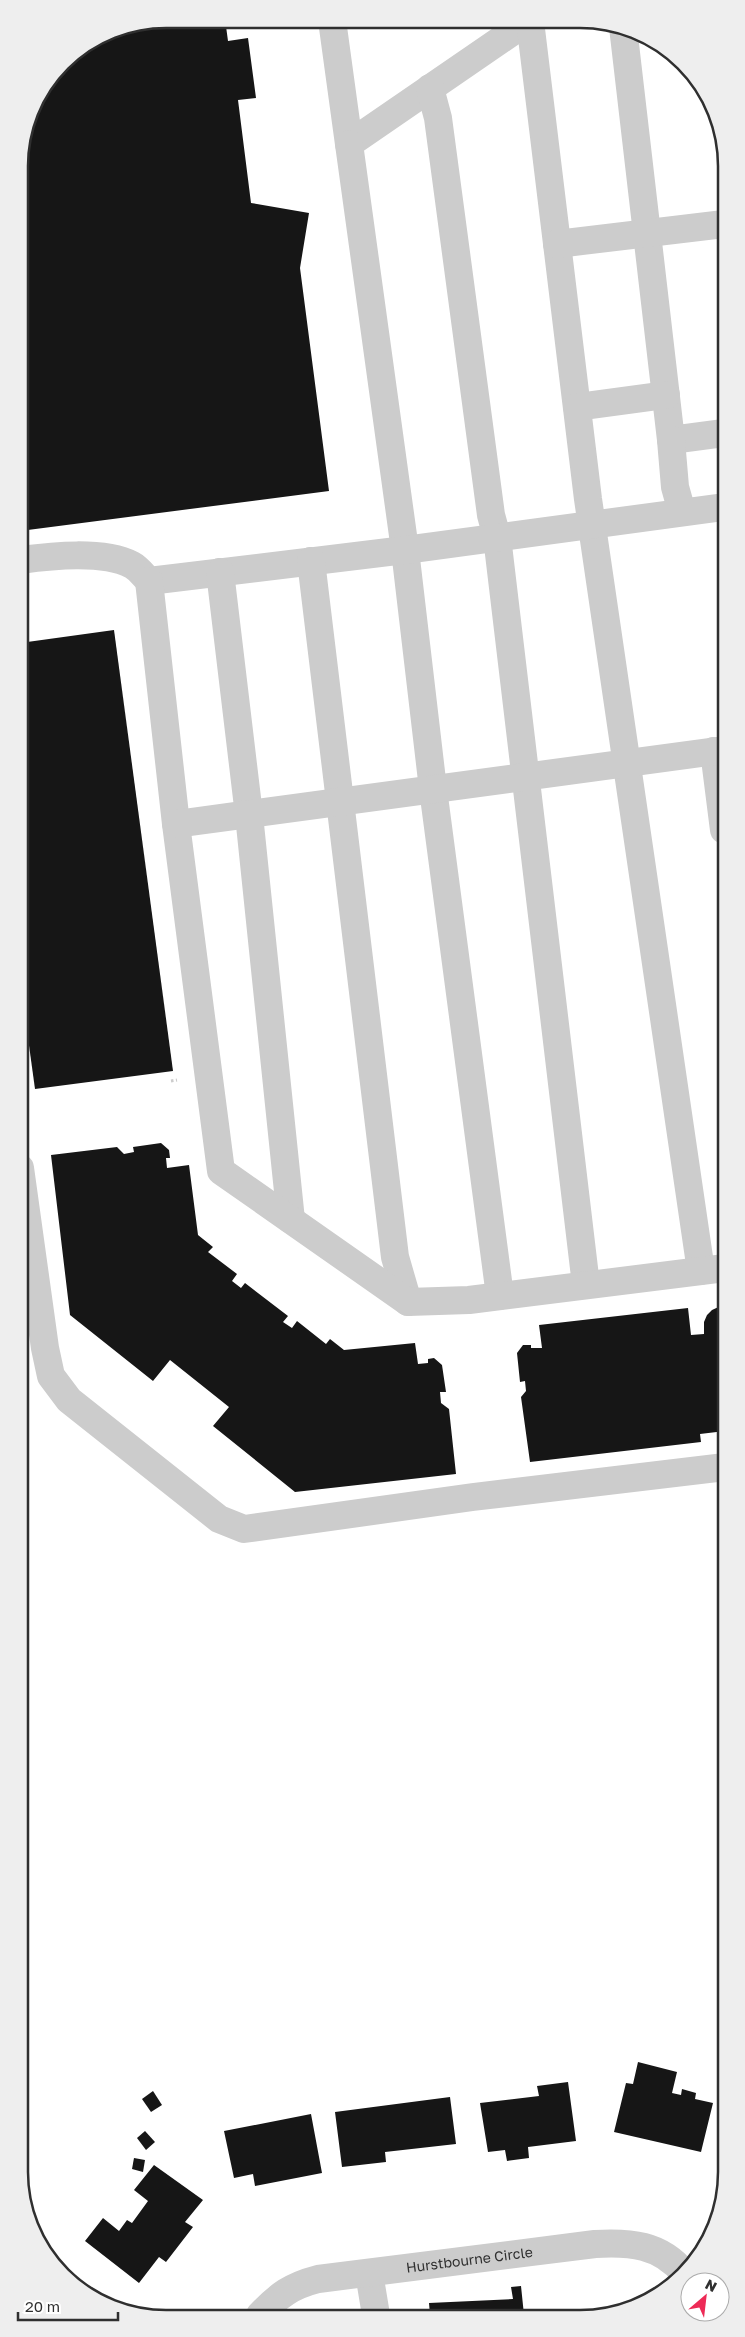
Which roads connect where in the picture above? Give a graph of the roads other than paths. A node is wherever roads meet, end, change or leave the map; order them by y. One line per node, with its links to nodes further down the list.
1 (333, 27): 6 (street)
2 (520, 27): 5 (street)
3 (530, 27): 9 (street)
4 (624, 35): 8 (street)
5 (430, 88): 6 (street); 17 (street)
6 (349, 144): 18 (street)
7 (718, 225): 8 (street)
8 (647, 233): 9 (street); 10 (street)
9 (557, 244): 11 (street)
10 (666, 395): 11 (street); 13 (street)
11 (577, 407): 16 (street)
12 (718, 433): 13 (street)
13 (671, 440): 15 (street)
14 (718, 508): 15 (street)
15 (682, 512): 16 (street)
16 (592, 525): 17 (street); 24 (street)
17 (497, 537): 18 (street); 25 (street)
18 (405, 550): 20 (street); 26 (street)
19 (28, 559): 22 (street)
20 (311, 561): 21 (street); 27 (street)
21 (220, 572): 22 (street); 28 (street)
22 (149, 581): 29 (street)
23 (718, 750): 24 (street)
24 (627, 763): 25 (street); 32 (street)
25 (527, 777): 26 (street); 33 (street)
26 (433, 789): 27 (street); 34 (street)
27 (340, 802): 28 (street); 35 (street)
28 (249, 815): 29 (street); 30 (street)
29 (176, 824): 30 (street)
30 (291, 1220): 35 (street)
31 (28, 1228): 36 (street)
32 (713, 1270): 33 (street)
33 (586, 1285): 34 (street)
34 (500, 1296): 35 (street)
35 (408, 1302)
36 (717, 1468)
37 (678, 2267): 38 (street, Hurstbourne Circle)
38 (369, 2273): 39 (street, Hurstbourne Circle); 40 (street)
39 (265, 2310)
40 (373, 2310)

